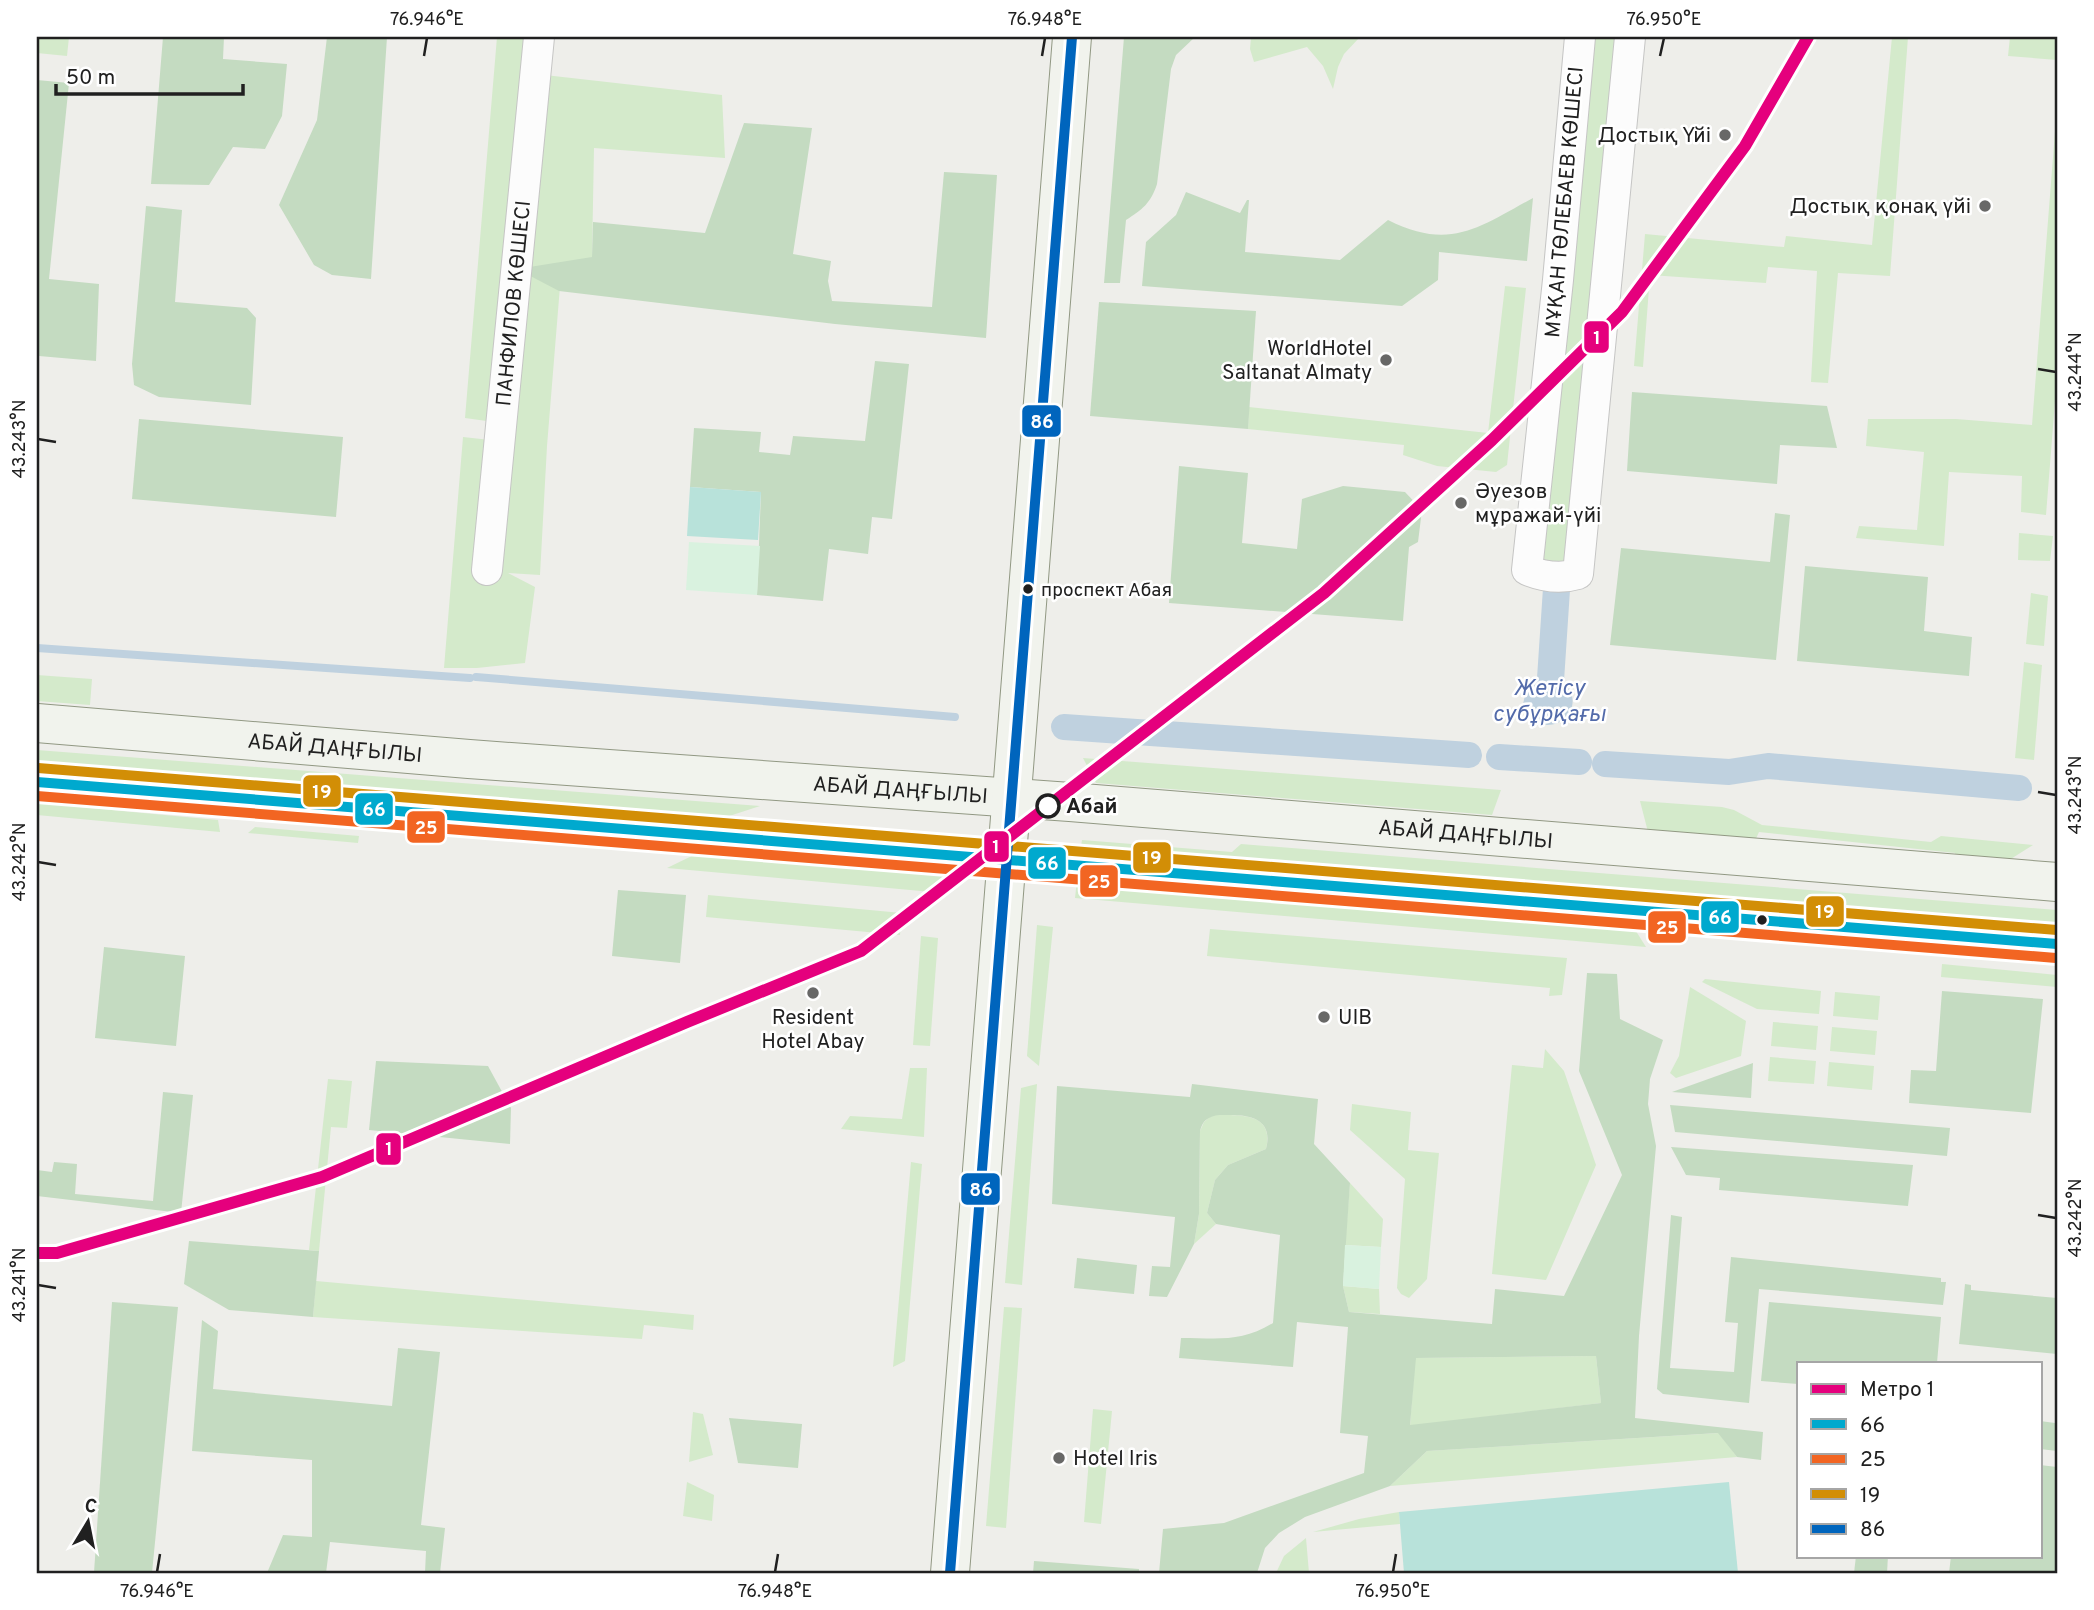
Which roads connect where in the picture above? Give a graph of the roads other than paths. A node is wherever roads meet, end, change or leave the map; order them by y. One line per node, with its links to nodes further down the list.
1 (540, 37): 5 (street, ПАНФИЛОВ КӨШЕСІ)
2 (1072, 37): 8 (main road)
3 (1580, 37): 4 (street, МҰҚАН ТӨЛЕБАЕВ КӨШЕСІ)
4 (1630, 37)
5 (487, 570)
6 (37, 723): 8 (main road, АБАЙ ДАҢҒЫЛЫ)
7 (37, 782): 9 (main road)
8 (1011, 798): 9 (main road); 10 (main road, АБАЙ ДАҢҒЫЛЫ)
9 (1006, 859): 11 (main road); 12 (main road)
10 (2057, 882)
11 (2057, 944)
12 (950, 1573)

